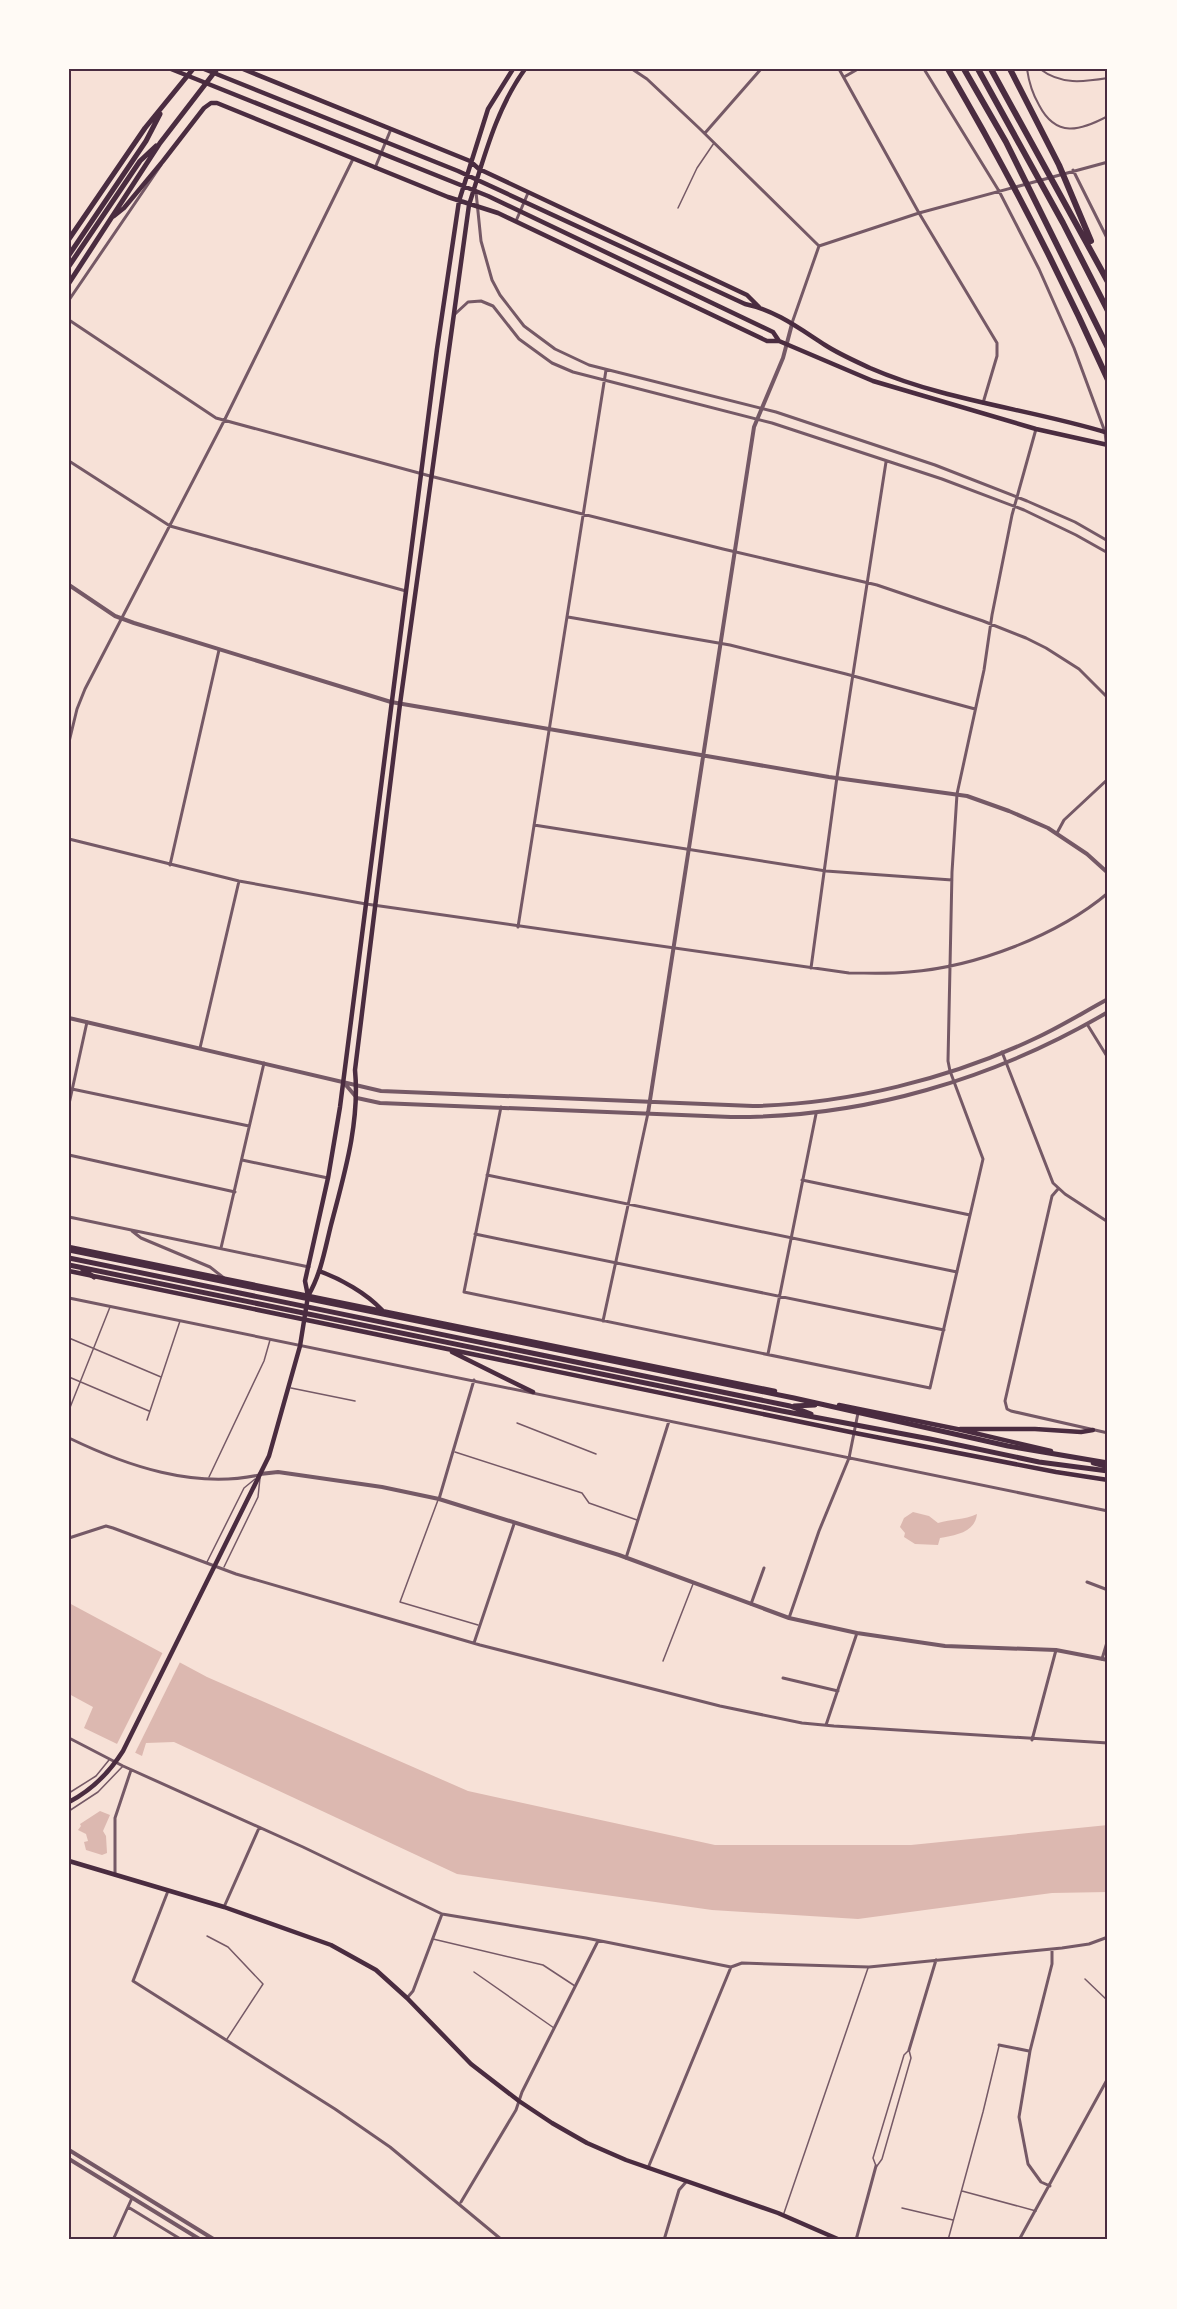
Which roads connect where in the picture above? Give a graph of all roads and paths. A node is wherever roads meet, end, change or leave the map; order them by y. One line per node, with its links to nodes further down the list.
1 (171, 69): 60 (main road)
2 (193, 69): 22 (highway)
3 (204, 69): 55 (main road)
4 (217, 69): 27 (highway)
5 (243, 69): 24 (main road)
6 (513, 69): 31 (main road)
7 (525, 69): 34 (main road)
8 (632, 69): 25 (street)
9 (761, 69): 25 (street)
10 (839, 69): 20 (street)
11 (858, 69): 20 (street)
12 (924, 69): 37 (street)
13 (948, 69): 64 (highway)
14 (964, 69): 62 (highway)
15 (978, 69): 56 (highway)
16 (991, 69): 51 (highway)
17 (1010, 69): 51 (highway)
18 (1027, 69): 23 (street)
19 (1040, 69): 21 (street)
20 (844, 77): 43 (street)
21 (1108, 78)
22 (165, 104): 28 (highway); 46 (highway)
23 (1108, 116)
24 (391, 129): 31 (main road); 33 (street)
25 (705, 133): 26 (street)
26 (714, 142): 42 (lane); 48 (street)
27 (160, 143): 28 (highway); 44 (highway)
28 (137, 159): 49 (highway); 50 (highway)
29 (353, 159): 30 (main road); 33 (main road); 69 (street)
30 (164, 161): 44 (main road); 54 (street)
31 (470, 161): 34 (main road); 39 (main road)
32 (1108, 162): 35 (street)
33 (375, 168): 39 (main road)
34 (479, 168): 36 (main road); 38 (main road)
35 (1073, 170): 37 (street); 47 (street)
36 (475, 184): 40 (main road); 41 (street)
37 (999, 190): 43 (street); 71 (street)
38 (529, 192): 45 (street); 55 (main road)
39 (459, 201): 40 (main road); 76 (main road)
40 (469, 205): 41 (main road); 57 (main road)
41 (478, 207): 45 (main road); 63 (street)
42 (678, 207)
43 (919, 213): 48 (street); 66 (street)
44 (112, 218): 53 (highway)
45 (516, 221): 60 (main road)
46 (69, 239)
47 (1108, 240)
48 (819, 246): 59 (street)
49 (69, 255)
50 (69, 266)
51 (1102, 270): 52 (highway)
52 (1108, 282)
53 (69, 283)
54 (69, 300)
55 (759, 306): 59 (main road)
56 (1108, 311)
57 (452, 317): 65 (street); 77 (main road)
58 (69, 320): 69 (street)
59 (792, 324): 61 (street); 66 (main road)
60 (779, 341): 61 (main road)
61 (787, 345): 67 (street); 70 (main road)
62 (1108, 348)
63 (606, 370): 65 (street); 67 (street)
64 (1108, 380)
65 (604, 381): 68 (street); 80 (street)
66 (983, 403): 71 (main road)
67 (762, 409): 68 (street); 78 (street)
68 (757, 419): 75 (street); 83 (street)
69 (224, 421): 76 (street); 81 (street)
70 (1036, 429): 72 (main road); 78 (street)
71 (1107, 433): 72 (street)
72 (1107, 445): 73 (street)
73 (1108, 460)
74 (69, 461): 81 (street)
75 (886, 462): 79 (street); 85 (street)
76 (422, 472): 77 (street); 87 (main road)
77 (430, 476): 80 (street); 96 (main road)
78 (1018, 497): 79 (street); 82 (street)
79 (1015, 507): 84 (street); 90 (street)
80 (584, 513): 83 (street); 88 (street)
81 (170, 526): 87 (street); 89 (street)
82 (1108, 541)
83 (735, 551): 85 (street); 91 (street)
84 (1108, 553)
85 (867, 583): 90 (street); 93 (street)
86 (69, 585): 89 (street)
87 (406, 591): 95 (main road)
88 (567, 616): 91 (street); 98 (street)
89 (123, 619): 92 (street); 99 (street)
90 (992, 625): 94 (street); 97 (street)
91 (721, 643): 93 (street); 100 (street)
92 (219, 650): 95 (street); 108 (street)
93 (853, 675): 97 (street); 101 (street)
94 (1108, 698)
95 (391, 702): 96 (street); 114 (main road)
96 (400, 704): 98 (street); 115 (main road)
97 (975, 709): 103 (street)
98 (550, 729): 100 (street); 104 (street)
99 (69, 742)
100 (704, 755): 101 (street); 107 (street)
101 (837, 777): 103 (street); 109 (street)
102 (1108, 779): 105 (street)
103 (957, 794): 105 (street); 111 (street)
104 (534, 825): 107 (street); 116 (street)
105 (1056, 833): 110 (street)
106 (69, 839): 108 (street)
107 (689, 850): 109 (street); 117 (street)
108 (170, 865): 112 (street)
109 (825, 871): 111 (street); 119 (street)
110 (1108, 873)
111 (952, 880): 118 (street)
112 (239, 881): 114 (street); 125 (street)
113 (1108, 893): 118 (street)
114 (366, 904): 115 (street); 131 (main road)
115 (376, 905): 116 (street); 133 (main road)
116 (518, 927): 117 (street)
117 (673, 948): 119 (street); 136 (street)
118 (951, 965): 119 (street); 130 (street)
119 (811, 968)
120 (1108, 999): 126 (street)
121 (1108, 1012): 124 (street)
122 (69, 1017): 123 (street)
123 (87, 1022): 125 (street); 134 (street)
124 (1087, 1024): 127 (street); 129 (street)
125 (200, 1048): 128 (street)
126 (1002, 1052): 129 (street); 130 (street)
127 (1108, 1058)
128 (264, 1063): 131 (street); 141 (street)
129 (1006, 1064): 132 (street); 147 (street)
130 (950, 1071): 132 (street); 136 (street)
131 (342, 1081): 133 (street); 135 (street); 145 (main road)
132 (954, 1082): 140 (street); 150 (street)
133 (357, 1087): 135 (main road); 136 (street)
134 (72, 1089): 137 (street); 141 (street)
135 (357, 1098): 138 (street); 161 (main road)
136 (650, 1102): 139 (street)
137 (69, 1104)
138 (501, 1107): 139 (street); 144 (street)
139 (648, 1113): 140 (street); 149 (street)
140 (816, 1114): 146 (street)
141 (249, 1126): 143 (street)
142 (69, 1155): 148 (street)
143 (242, 1160): 145 (street); 148 (street)
144 (487, 1175): 149 (street); 154 (street)
145 (328, 1178): 160 (main road)
146 (802, 1180): 150 (street); 155 (street)
147 (1058, 1189): 152 (street); 203 (street)
148 (235, 1192): 157 (street)
149 (628, 1204): 155 (street); 159 (street)
150 (970, 1215): 163 (street)
151 (69, 1217): 153 (street)
152 (1108, 1222)
153 (130, 1230): 157 (street); 165 (street)
154 (475, 1234): 159 (street); 174 (street)
155 (791, 1238): 163 (street); 167 (street)
156 (69, 1248): 165 (main road); 193 (highway)
157 (221, 1249): 160 (street)
158 (69, 1261): 164 (highway); 170 (highway); 198 (highway)
159 (615, 1263): 167 (street); 174 (street)
160 (309, 1268): 166 (main road)
161 (320, 1271): 166 (main road); 171 (main road)
162 (69, 1272): 164 (main road)
163 (957, 1272): 176 (street)
164 (94, 1277): 173 (main road)
165 (226, 1279): 166 (main road)
166 (308, 1296): 170 (main road); 171 (main road)
167 (780, 1297): 176 (street); 183 (street)
168 (69, 1298): 169 (street)
169 (110, 1306): 172 (street); 181 (lane)
170 (306, 1307): 173 (main road); 179 (highway)
171 (382, 1310): 175 (main road)
172 (180, 1320): 178 (street); 186 (lane)
173 (304, 1321): 180 (main road); 182 (main road)
174 (603, 1321): 183 (street)
175 (469, 1329): 179 (highway); 184 (main road)
176 (944, 1330): 183 (street)
177 (69, 1338): 181 (lane)
178 (271, 1339): 180 (street); 212 (lane)
179 (493, 1344): 194 (highway)
180 (300, 1346): 187 (street); 189 (main road)
181 (94, 1347): 186 (lane); 188 (lane)
182 (450, 1350): 190 (main road); 191 (main road)
183 (768, 1354)
184 (698, 1375): 191 (main road); 196 (main road)
185 (69, 1377): 188 (lane)
186 (162, 1377): 197 (lane)
187 (474, 1380): 190 (street); 207 (street)
188 (81, 1381): 195 (lane); 197 (lane)
189 (288, 1387): 192 (lane); 211 (main road)
190 (533, 1392): 200 (street)
191 (694, 1398): 204 (main road)
192 (355, 1401)
193 (822, 1405): 194 (highway); 210 (highway)
194 (790, 1406): 198 (highway)
195 (69, 1410)
196 (858, 1410): 202 (main road); 204 (street)
197 (150, 1412): 199 (lane)
198 (824, 1419): 210 (highway)
199 (147, 1420)
200 (669, 1421): 209 (street); 216 (street)
201 (517, 1423): 208 (lane)
202 (957, 1429): 203 (main road); 210 (main road)
203 (1093, 1430): 205 (street)
204 (855, 1433): 209 (street); 213 (main road)
205 (1108, 1433)
206 (69, 1438): 212 (street)
207 (453, 1451): 214 (street); 216 (lane)
208 (596, 1454)
209 (849, 1458): 215 (street); 227 (street)
210 (1108, 1467)
211 (260, 1474): 212 (street); 214 (street); 220 (lane); 222 (lane); 246 (main road)
212 (209, 1479)
213 (1108, 1480)
214 (439, 1499): 217 (street); 228 (lane)
215 (1108, 1511)
216 (637, 1520): 219 (street)
217 (514, 1524): 219 (street); 228 (street)
218 (69, 1538): 220 (street)
219 (626, 1557): 224 (street)
220 (206, 1564): 222 (street)
221 (764, 1568): 226 (street)
222 (223, 1570): 231 (street)
223 (1087, 1582): 225 (street)
224 (693, 1583): 226 (street); 235 (lane)
225 (1108, 1590)
226 (751, 1604): 227 (street)
227 (789, 1618): 229 (street)
228 (479, 1625): 231 (street)
229 (857, 1633): 232 (street); 237 (street)
230 (1108, 1639): 233 (street)
231 (474, 1643): 238 (street)
232 (1056, 1650): 233 (street); 240 (street)
233 (1102, 1659): 234 (street)
234 (1108, 1660)
235 (663, 1661)
236 (783, 1678): 237 (street)
237 (838, 1691): 238 (street)
238 (826, 1725): 240 (street)
239 (69, 1738): 242 (street)
240 (1032, 1740): 241 (street)
241 (1108, 1743)
242 (109, 1759): 243 (street); 245 (lane)
243 (123, 1766): 244 (street); 247 (lane)
244 (131, 1770): 248 (street); 250 (street)
245 (69, 1793)
246 (69, 1802)
247 (69, 1811)
248 (260, 1828): 252 (street); 253 (street)
249 (69, 1862): 250 (main road)
250 (115, 1875): 251 (main road)
251 (168, 1891): 252 (main road); 268 (street)
252 (224, 1907): 265 (main road)
253 (442, 1914): 256 (street); 257 (street)
254 (207, 1936): 268 (lane)
255 (1108, 1937): 258 (street)
256 (432, 1939): 264 (lane); 265 (street)
257 (598, 1941): 260 (street); 264 (street)
258 (1052, 1949): 259 (street); 271 (street)
259 (936, 1960): 261 (street); 270 (street)
260 (731, 1967): 261 (street); 277 (street)
261 (869, 1967): 286 (lane)
262 (474, 1972): 267 (lane)
263 (1085, 1979): 266 (lane)
264 (576, 1987): 267 (street)
265 (407, 1998): 273 (main road)
266 (1108, 2001)
267 (555, 2028): 273 (street)
268 (226, 2040): 282 (street)
269 (999, 2045): 271 (street); 280 (lane)
270 (909, 2050): 276 (lane); 276 (lane)
271 (1030, 2051): 279 (street)
272 (1108, 2079): 279 (street)
273 (519, 2102): 277 (main road); 282 (street)
274 (69, 2150): 292 (street)
275 (69, 2158): 281 (street)
276 (876, 2166): 296 (street)
277 (648, 2169): 278 (main road)
278 (686, 2182): 286 (main road); 294 (street)
279 (1050, 2186): 285 (street)
280 (961, 2190): 285 (lane); 287 (lane)
281 (132, 2198): 283 (street); 291 (street)
282 (460, 2203): 293 (street)
283 (128, 2207): 288 (street); 290 (street)
284 (902, 2208): 287 (lane)
285 (1036, 2211): 298 (street)
286 (784, 2216): 295 (main road)
287 (954, 2220): 297 (lane)
288 (114, 2239): 289 (street)
289 (120, 2240)
290 (182, 2240)
291 (201, 2240)
292 (215, 2240)
293 (502, 2240)
294 (664, 2240)
295 (840, 2240)
296 (856, 2240)
297 (948, 2240)
298 (1019, 2240)

